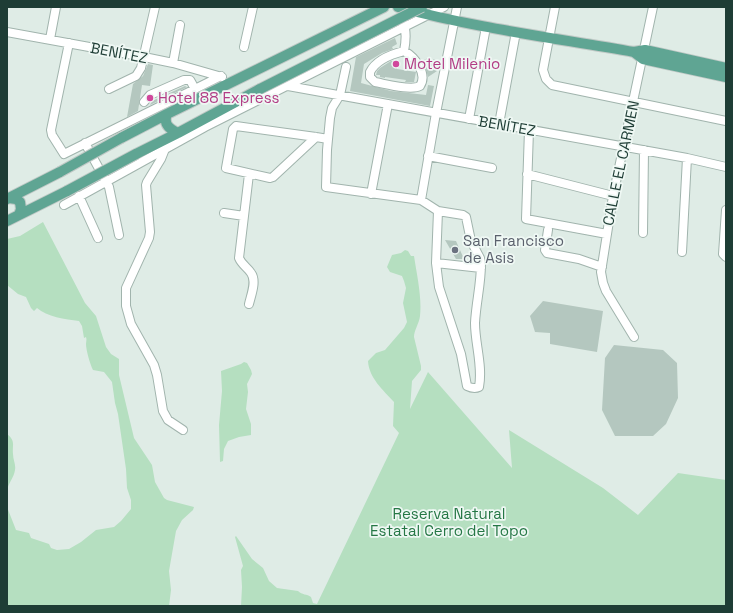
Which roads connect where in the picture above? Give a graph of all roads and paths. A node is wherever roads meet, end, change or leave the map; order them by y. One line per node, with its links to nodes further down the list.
1 (56, 7): 18 (street)
2 (155, 7): 23 (street)
3 (253, 7): 20 (street)
4 (384, 7): 28 (main road)
5 (397, 7): 10 (main road); 13 (street)
6 (444, 7): 10 (street)
7 (456, 7): 11 (street)
8 (555, 7): 17 (street)
9 (653, 7): 22 (street, CALLE EL CARMEN)
10 (425, 10): 11 (main road); 13 (street); 40 (main road, bridge)
11 (454, 20): 14 (main road); 36 (street)
12 (180, 25): 24 (street)
13 (405, 26): 21 (street); 29 (street)
14 (486, 27): 16 (main road); 38 (street)
15 (7, 32): 18 (street, BENÍTEZ)
16 (516, 32): 17 (main road); 41 (street)
17 (549, 37): 22 (main road); 33 (street)
18 (50, 39): 19 (street, BENÍTEZ)
19 (69, 43): 23 (street, BENÍTEZ); 46 (street)
20 (244, 47)
21 (404, 51): 21 (street)
22 (644, 54): 26 (main road); 27 (main road); 33 (street, CALLE EL CARMEN)
23 (144, 57): 24 (street, BENÍTEZ); 31 (street)
24 (173, 63): 28 (street, BENÍTEZ)
25 (346, 67): 32 (street)
26 (726, 68)
27 (726, 77)
28 (224, 80): 30 (street); 37 (main road)
29 (288, 86): 32 (street, BENÍTEZ); 40 (street)
30 (195, 89): 34 (street); 46 (street)
31 (108, 90)
32 (340, 95): 35 (street, BENÍTEZ); 45 (street)
33 (634, 101): 39 (street); 48 (street, CALLE EL CARMEN)
34 (144, 102)
35 (388, 104): 36 (street, BENÍTEZ); 57 (street)
36 (436, 113): 38 (street, BENÍTEZ); 50 (street)
37 (167, 114): 43 (main road); 60 (main road, bridge)
38 (469, 119): 41 (street, BENÍTEZ)
39 (726, 121)
40 (203, 124): 43 (main road); 47 (street)
41 (499, 124): 42 (street, BENÍTEZ)
42 (529, 130): 48 (street, BENÍTEZ); 55 (street)
43 (178, 133): 47 (main road)
44 (316, 137): 45 (street); 54 (street); 54 (street)
45 (328, 139): 57 (street)
46 (85, 143): 56 (street)
47 (164, 144): 56 (street); 66 (main road, bridge); 81 (street)
48 (624, 146): 49 (street, BENÍTEZ); 59 (street, CALLE EL CARMEN)
49 (644, 150): 51 (street, BENÍTEZ); 70 (street)
50 (428, 156): 53 (street); 61 (street)
51 (687, 158): 52 (street, BENÍTEZ); 74 (street)
52 (726, 167)
53 (492, 168)
54 (249, 174): 67 (street)
55 (527, 174): 59 (street); 71 (street, CALLE EL CARMEN)
56 (107, 181): 58 (street); 72 (street)
57 (371, 194): 61 (street)
58 (79, 196): 62 (street); 73 (street)
59 (613, 196): 71 (street, CALLE EL CARMEN)
60 (8, 199): 66 (main road)
61 (422, 200): 64 (street)
62 (64, 205)
63 (726, 210): 75 (street)
64 (438, 211): 76 (street); 78 (street)
65 (224, 213): 67 (street)
66 (19, 215): 68 (main road)
67 (244, 216): 79 (street)
68 (7, 221)
69 (548, 230): 77 (street)
70 (643, 233)
71 (607, 234): 77 (street)
72 (119, 235)
73 (98, 238)
74 (682, 252)
75 (726, 257)
76 (436, 263): 78 (street); 78 (street)
77 (602, 266): 80 (street)
78 (481, 268)
79 (249, 304)
80 (634, 337)
81 (183, 430)

